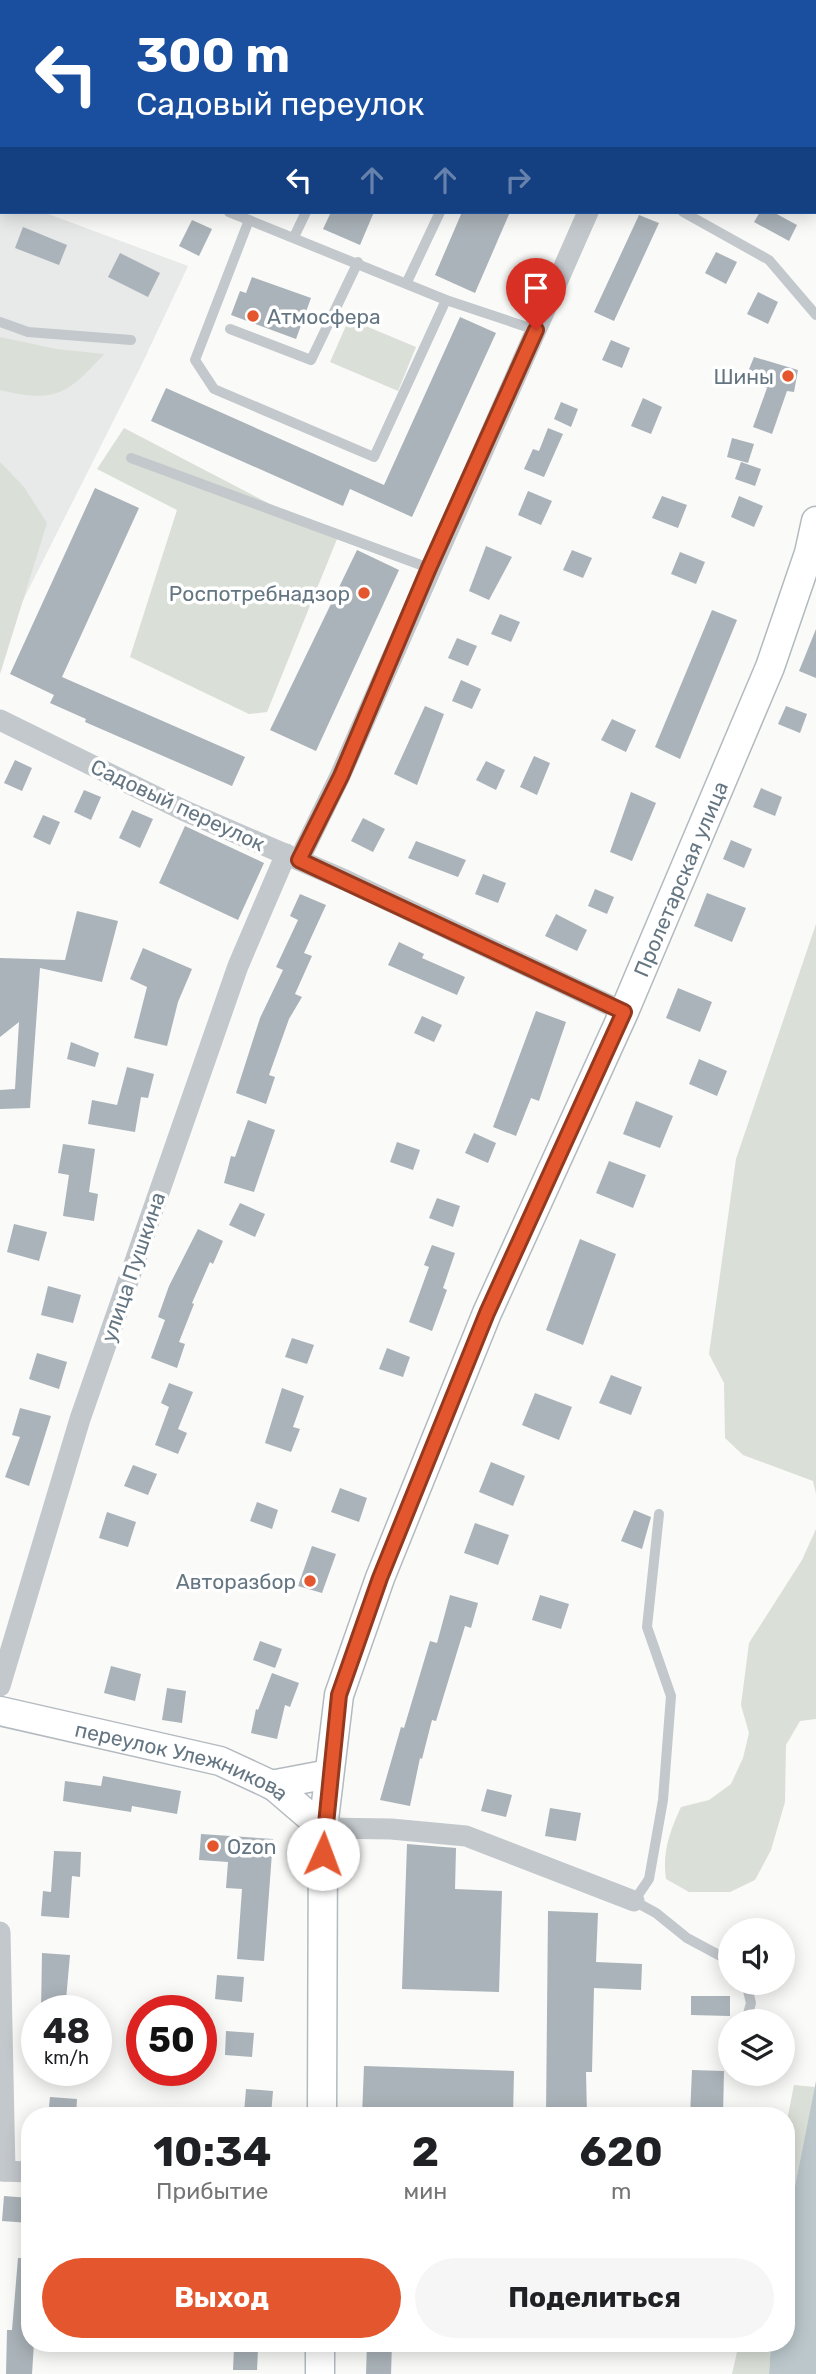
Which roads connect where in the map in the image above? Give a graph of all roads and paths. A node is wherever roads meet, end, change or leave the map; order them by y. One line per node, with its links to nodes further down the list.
1 (234, 214): 6 (lane)
2 (305, 214): 7 (lane)
3 (439, 214): 9 (lane)
4 (587, 214): 14 (street, улица Пушкина)
5 (687, 214): 11 (lane)
6 (249, 220): 7 (lane); 10 (lane)
7 (294, 237): 8 (lane)
8 (358, 262): 9 (lane); 13 (lane)
9 (407, 282): 10 (lane)
10 (446, 300): 14 (lane)
11 (816, 316)
12 (0, 322): 15 (lane)
13 (230, 329)
14 (536, 330): 18 (street, улица Пушкина)
15 (131, 340)
16 (131, 458): 18 (lane)
17 (816, 521): 21 (street, Пролетарская улица)
18 (429, 568): 20 (street, улица Пушкина)
19 (0, 720): 20 (street, Садовый переулок)
20 (293, 857): 21 (street, Садовый переулок); 23 (street, улица Пушкина)
21 (624, 1012): 25 (street, Пролетарская улица)
22 (659, 1514): 28 (lane)
23 (0, 1686)
24 (0, 1711): 26 (street, переулок Улежникова)
25 (329, 1774): 26 (street); 27 (street, Пролетарская улица)
26 (271, 1785): 27 (street, переулок Улежникова)
27 (323, 1828): 28 (street); 31 (street, Пролетарская улица)
28 (634, 1900): 30 (lane)
29 (0, 1932): 32 (street)
30 (718, 1955)
31 (322, 2107)
32 (2, 2171): 33 (street)
33 (21, 2172)
34 (320, 2352): 35 (street)
35 (320, 2374)

